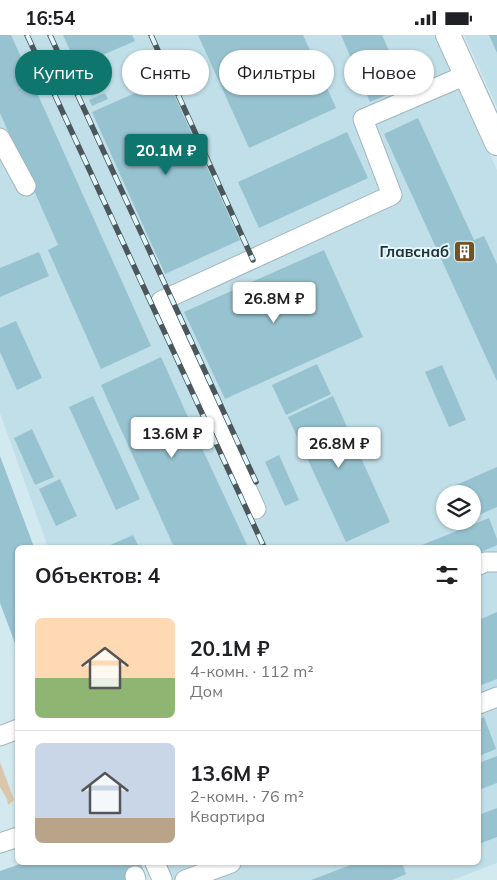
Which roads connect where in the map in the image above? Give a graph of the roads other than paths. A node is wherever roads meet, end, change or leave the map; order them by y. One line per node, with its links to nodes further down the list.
1 (449, 35): 2 (main road)
2 (467, 75): 3 (main road); 7 (lane)
3 (493, 124): 5 (main road)
4 (0, 138): 6 (lane)
5 (497, 143)
6 (26, 186)
7 (256, 509)
8 (497, 562): 9 (lane)
9 (481, 564)
10 (497, 697): 11 (lane)
11 (481, 703)
12 (15, 730): 13 (lane)
13 (0, 736)
14 (15, 838): 15 (lane)
15 (0, 843)
16 (219, 865): 17 (lane)
17 (201, 868): 18 (lane)
18 (185, 880)

